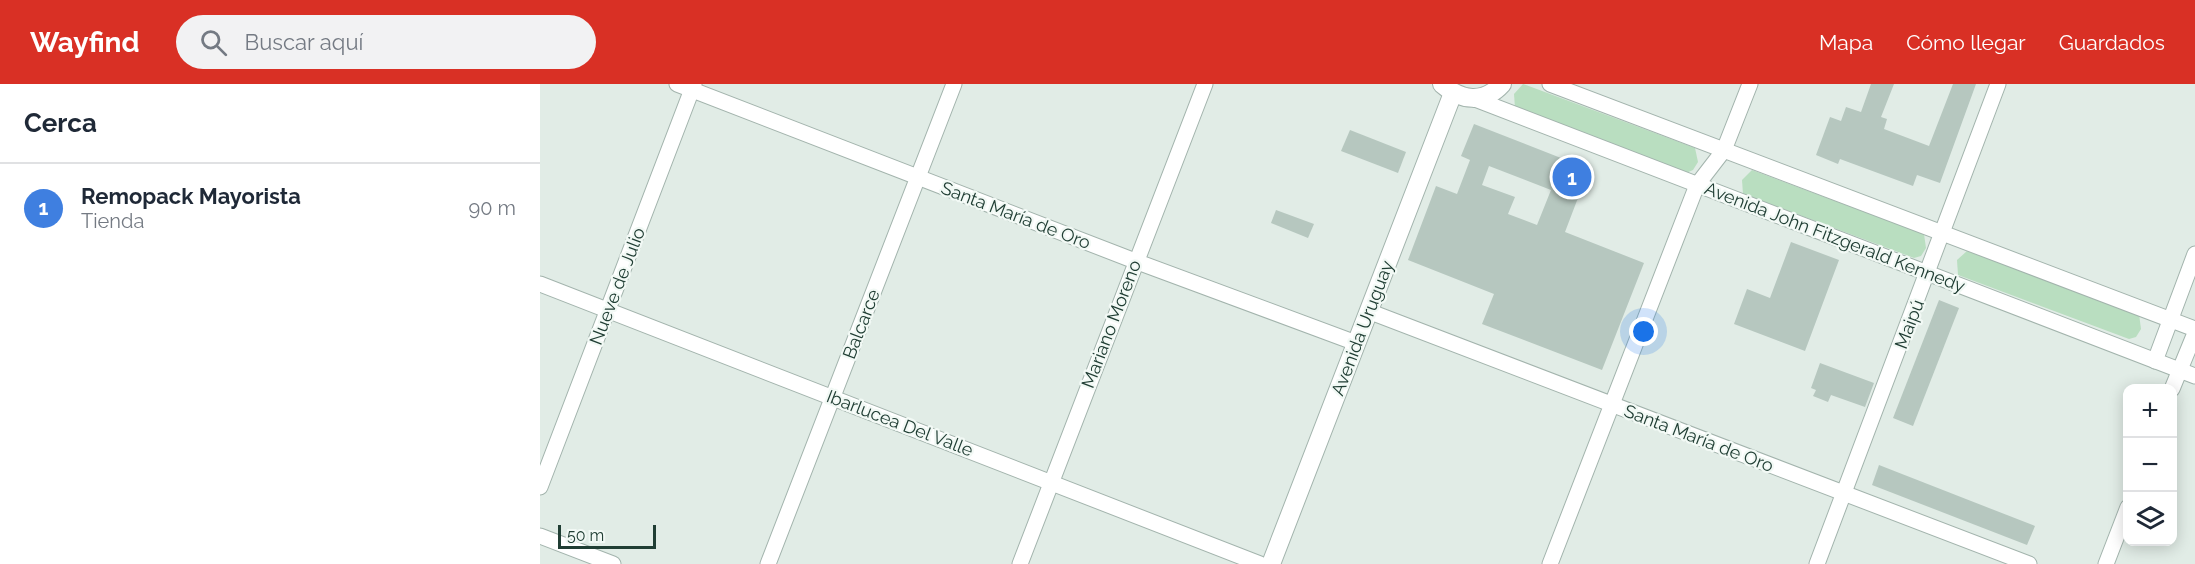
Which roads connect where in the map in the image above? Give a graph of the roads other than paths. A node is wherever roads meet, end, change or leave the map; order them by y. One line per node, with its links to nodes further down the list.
1 (954, 84): 11 (street, Balcarce)
2 (1205, 84): 15 (street, Mariano Moreno)
3 (1502, 84): 9 (street)
4 (1550, 84): 10 (street)
5 (1750, 84): 10 (street)
6 (1998, 84): 13 (street, Maipú)
7 (688, 86): 11 (street, Santa María de Oro); 18 (street, Nueve de Julio)
8 (1448, 89): 9 (street); 19 (street, Avenida Uruguay)
9 (1475, 99): 12 (street, Avenida John Fitzgerald Kennedy)
10 (1724, 150): 12 (street); 13 (street)
11 (918, 178): 15 (street, Santa María de Oro); 27 (street, Balcarce)
12 (1698, 184): 16 (street, Avenida John Fitzgerald Kennedy); 28 (street)
13 (1944, 234): 16 (street, Maipú); 20 (street)
14 (2195, 254): 20 (street)
15 (1135, 261): 22 (street, Santa María de Oro); 29 (street, Mariano Moreno)
16 (1928, 273): 23 (street, Avenida John Fitzgerald Kennedy); 31 (street, Maipú)
17 (540, 285): 18 (street, Ibarlucea Del Valle)
18 (607, 311): 27 (street, Ibarlucea Del Valle); 30 (street, Nueve de Julio)
19 (1368, 311): 22 (street, Avenida Uruguay); 28 (street, Santa María de Oro)
20 (2170, 320): 21 (street); 23 (street)
21 (2195, 331): 24 (street)
22 (1356, 343): 38 (street, Avenida Uruguay)
23 (2155, 361): 24 (street, Avenida John Fitzgerald Kennedy)
24 (2180, 370): 25 (street, Avenida John Fitzgerald Kennedy); 26 (street)
25 (2195, 376)
26 (2174, 384)
27 (832, 397): 29 (street, Ibarlucea Del Valle); 35 (street, Balcarce)
28 (1613, 405): 31 (street, Santa María de Oro); 39 (street)
29 (1051, 482): 36 (street, Mariano Moreno); 37 (street, Ibarlucea Del Valle)
30 (540, 487)
31 (1844, 493): 40 (street, Maipú); 41 (street, Santa María de Oro)
32 (2123, 518): 42 (street)
33 (540, 536): 34 (street)
34 (614, 564)
35 (768, 564)
36 (1020, 564)
37 (1260, 564)
38 (1271, 564)
39 (1550, 564)
40 (1817, 564)
41 (2029, 564)
42 (2106, 564)

